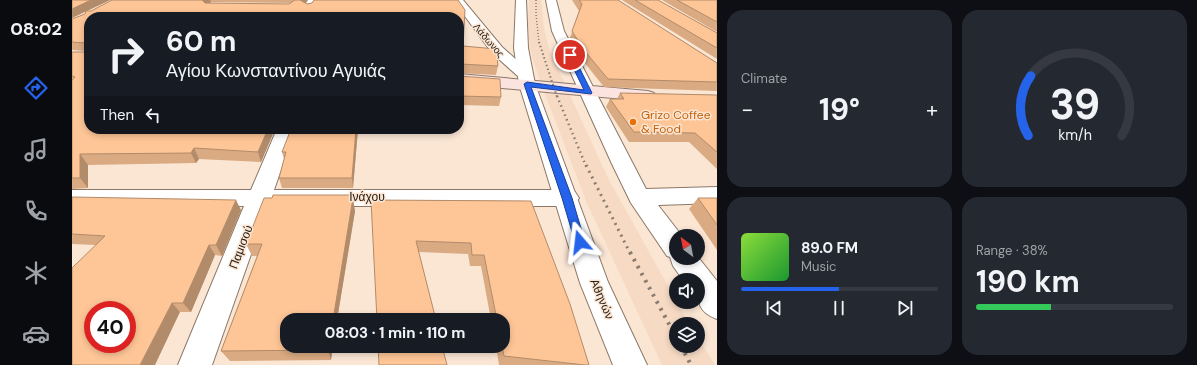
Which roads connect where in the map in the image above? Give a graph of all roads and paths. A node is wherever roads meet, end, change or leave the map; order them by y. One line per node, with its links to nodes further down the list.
1 (458, 0): 5 (street, Λάδωνος)
2 (521, 0): 5 (street, Αθηνών)
3 (551, 0): 6 (street)
4 (464, 79): 5 (main road)
5 (526, 79): 6 (main road); 13 (street, Αθηνών)
6 (589, 93): 7 (main road); 11 (street)
7 (662, 96)
8 (284, 134): 10 (street, Παμισού)
9 (717, 195): 11 (street)
10 (261, 197): 12 (street, Ινάχου); 13 (street, Ινάχου); 17 (street, Παμισού)
11 (639, 197): 14 (street)
12 (72, 198)
13 (567, 198): 18 (street, Αθηνών)
14 (669, 238)
15 (688, 265): 16 (street)
16 (717, 305)
17 (195, 365)
18 (630, 365)

